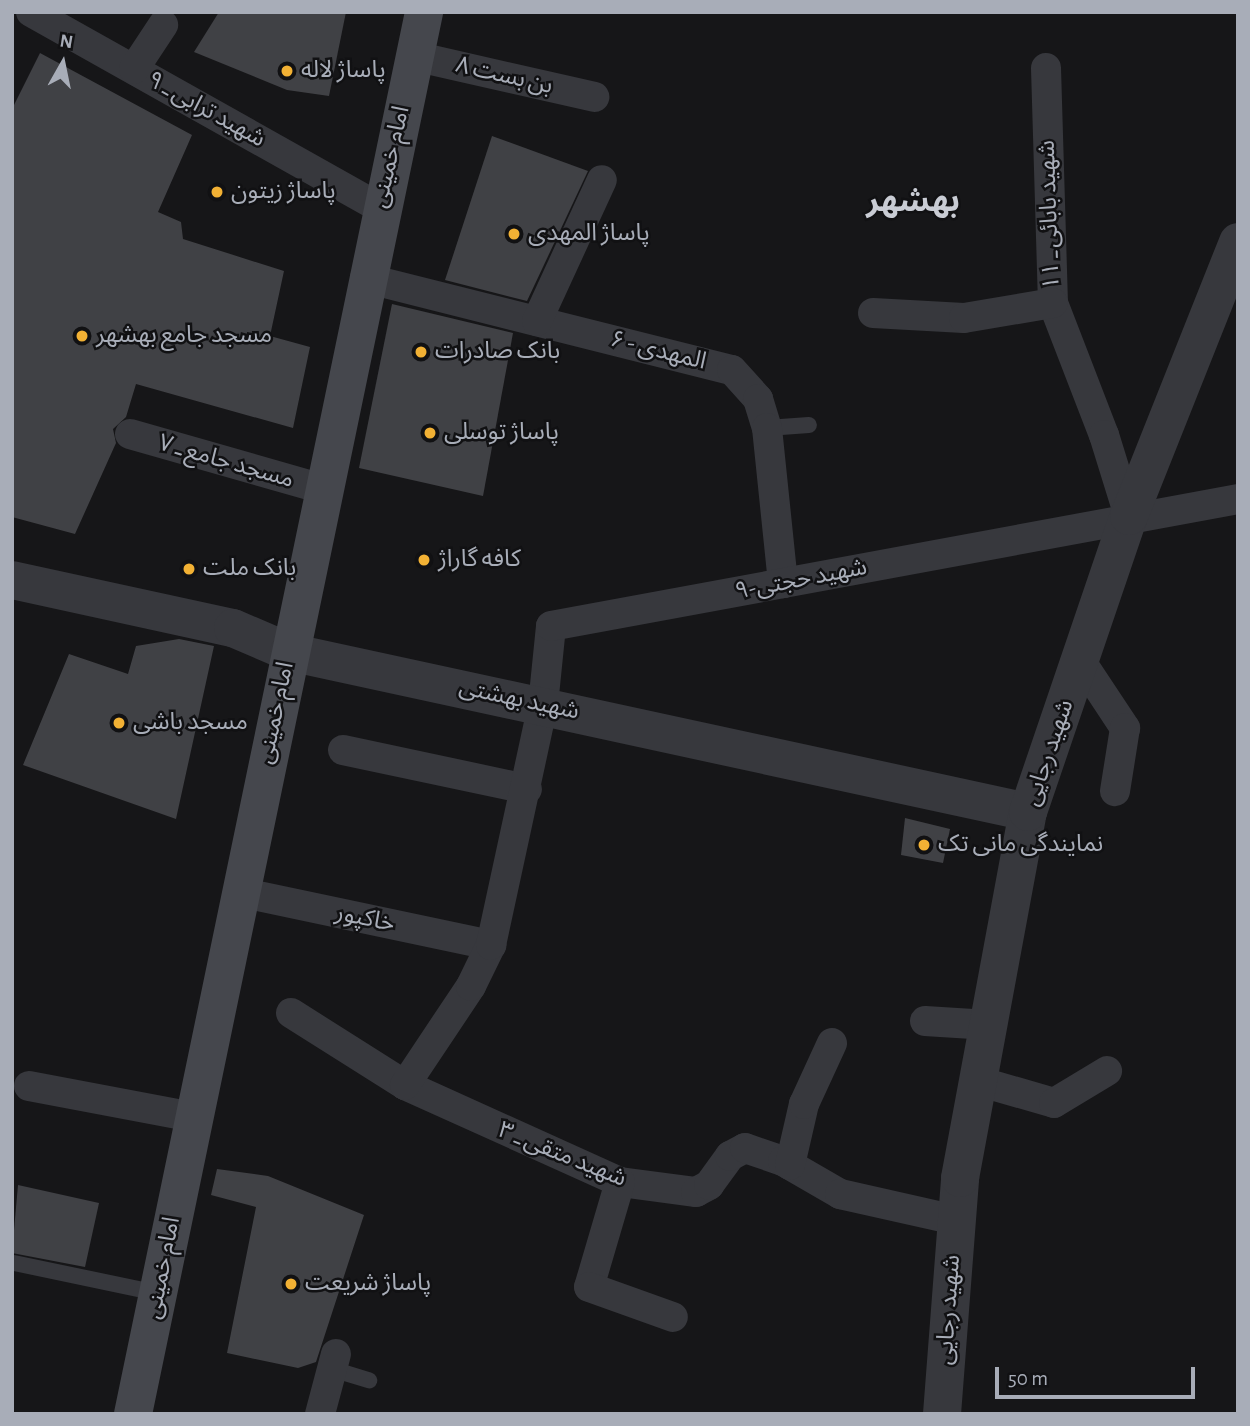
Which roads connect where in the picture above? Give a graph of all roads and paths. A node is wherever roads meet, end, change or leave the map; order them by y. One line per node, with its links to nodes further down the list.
1 (31, 12): 6 (street, شهید ترابی ـ ۹)
2 (424, 12): 4 (main road, امام خمینی)
3 (163, 25): 6 (street)
4 (414, 55): 7 (street, بن بست ۸); 9 (main road, امام خمینی)
5 (1046, 68): 12 (street, شهید بابائی ـ ۱۱)
6 (134, 69): 9 (street, شهید ترابی ـ ۹)
7 (594, 97)
8 (602, 180): 14 (street)
9 (380, 208): 11 (main road, امام خمینی)
10 (1238, 242): 20 (street, شهید رجایی)
11 (365, 278): 14 (street, المهدی - ۶); 18 (main road, امام خمینی)
12 (1053, 303): 13 (street); 20 (street, شهید بابائی ـ ۱۱)
13 (873, 313)
14 (537, 321): 16 (street, المهدی - ۶)
15 (809, 425): 16 (lane)
16 (767, 428): 22 (street, المهدی - ۶)
17 (130, 434): 18 (street, مسجد جامع ـ ۷)
18 (323, 489): 23 (main road, امام خمینی)
19 (1238, 499): 20 (street, شهید حجتی-۹)
20 (1129, 516): 22 (street, شهید حجتی-۹); 24 (street, شهید رجایی)
21 (12, 580): 23 (street, شهید بهشتی)
22 (783, 583): 25 (street, شهید حجتی-۹)
23 (289, 652): 25 (street, شهید بهشتی); 30 (main road, امام خمینی)
24 (1080, 660): 28 (street); 29 (street, شهید رجایی)
25 (543, 705): 27 (street); 29 (street, شهید بهشتی)
26 (343, 750): 27 (street)
27 (527, 789): 31 (street)
28 (1115, 791)
29 (1028, 812): 34 (street, شهید رجایی)
30 (239, 892): 31 (street, خاکپور); 40 (main road, امام خمینی)
31 (491, 945): 38 (street)
32 (290, 1013): 38 (street, شهید متقی ـ ۳)
33 (925, 1021): 34 (street)
34 (989, 1025): 37 (street, شهید رجایی)
35 (832, 1043): 41 (street)
36 (1107, 1071): 37 (street)
37 (978, 1081): 43 (street, شهید رجایی)
38 (405, 1085): 42 (street, شهید متقی ـ ۳)
39 (29, 1086): 40 (street)
40 (193, 1117): 45 (main road, امام خمینی)
41 (790, 1165): 42 (street, شهید متقی ـ ۳); 43 (street, شهید متقی ـ ۳)
42 (620, 1182): 46 (street)
43 (955, 1220): 51 (street, شهید رجایی)
44 (14, 1263): 45 (lane)
45 (158, 1293): 49 (main road, امام خمینی)
46 (673, 1317)
47 (334, 1361): 48 (lane); 50 (street)
48 (369, 1380)
49 (133, 1414)
50 (320, 1414)
51 (942, 1414)

